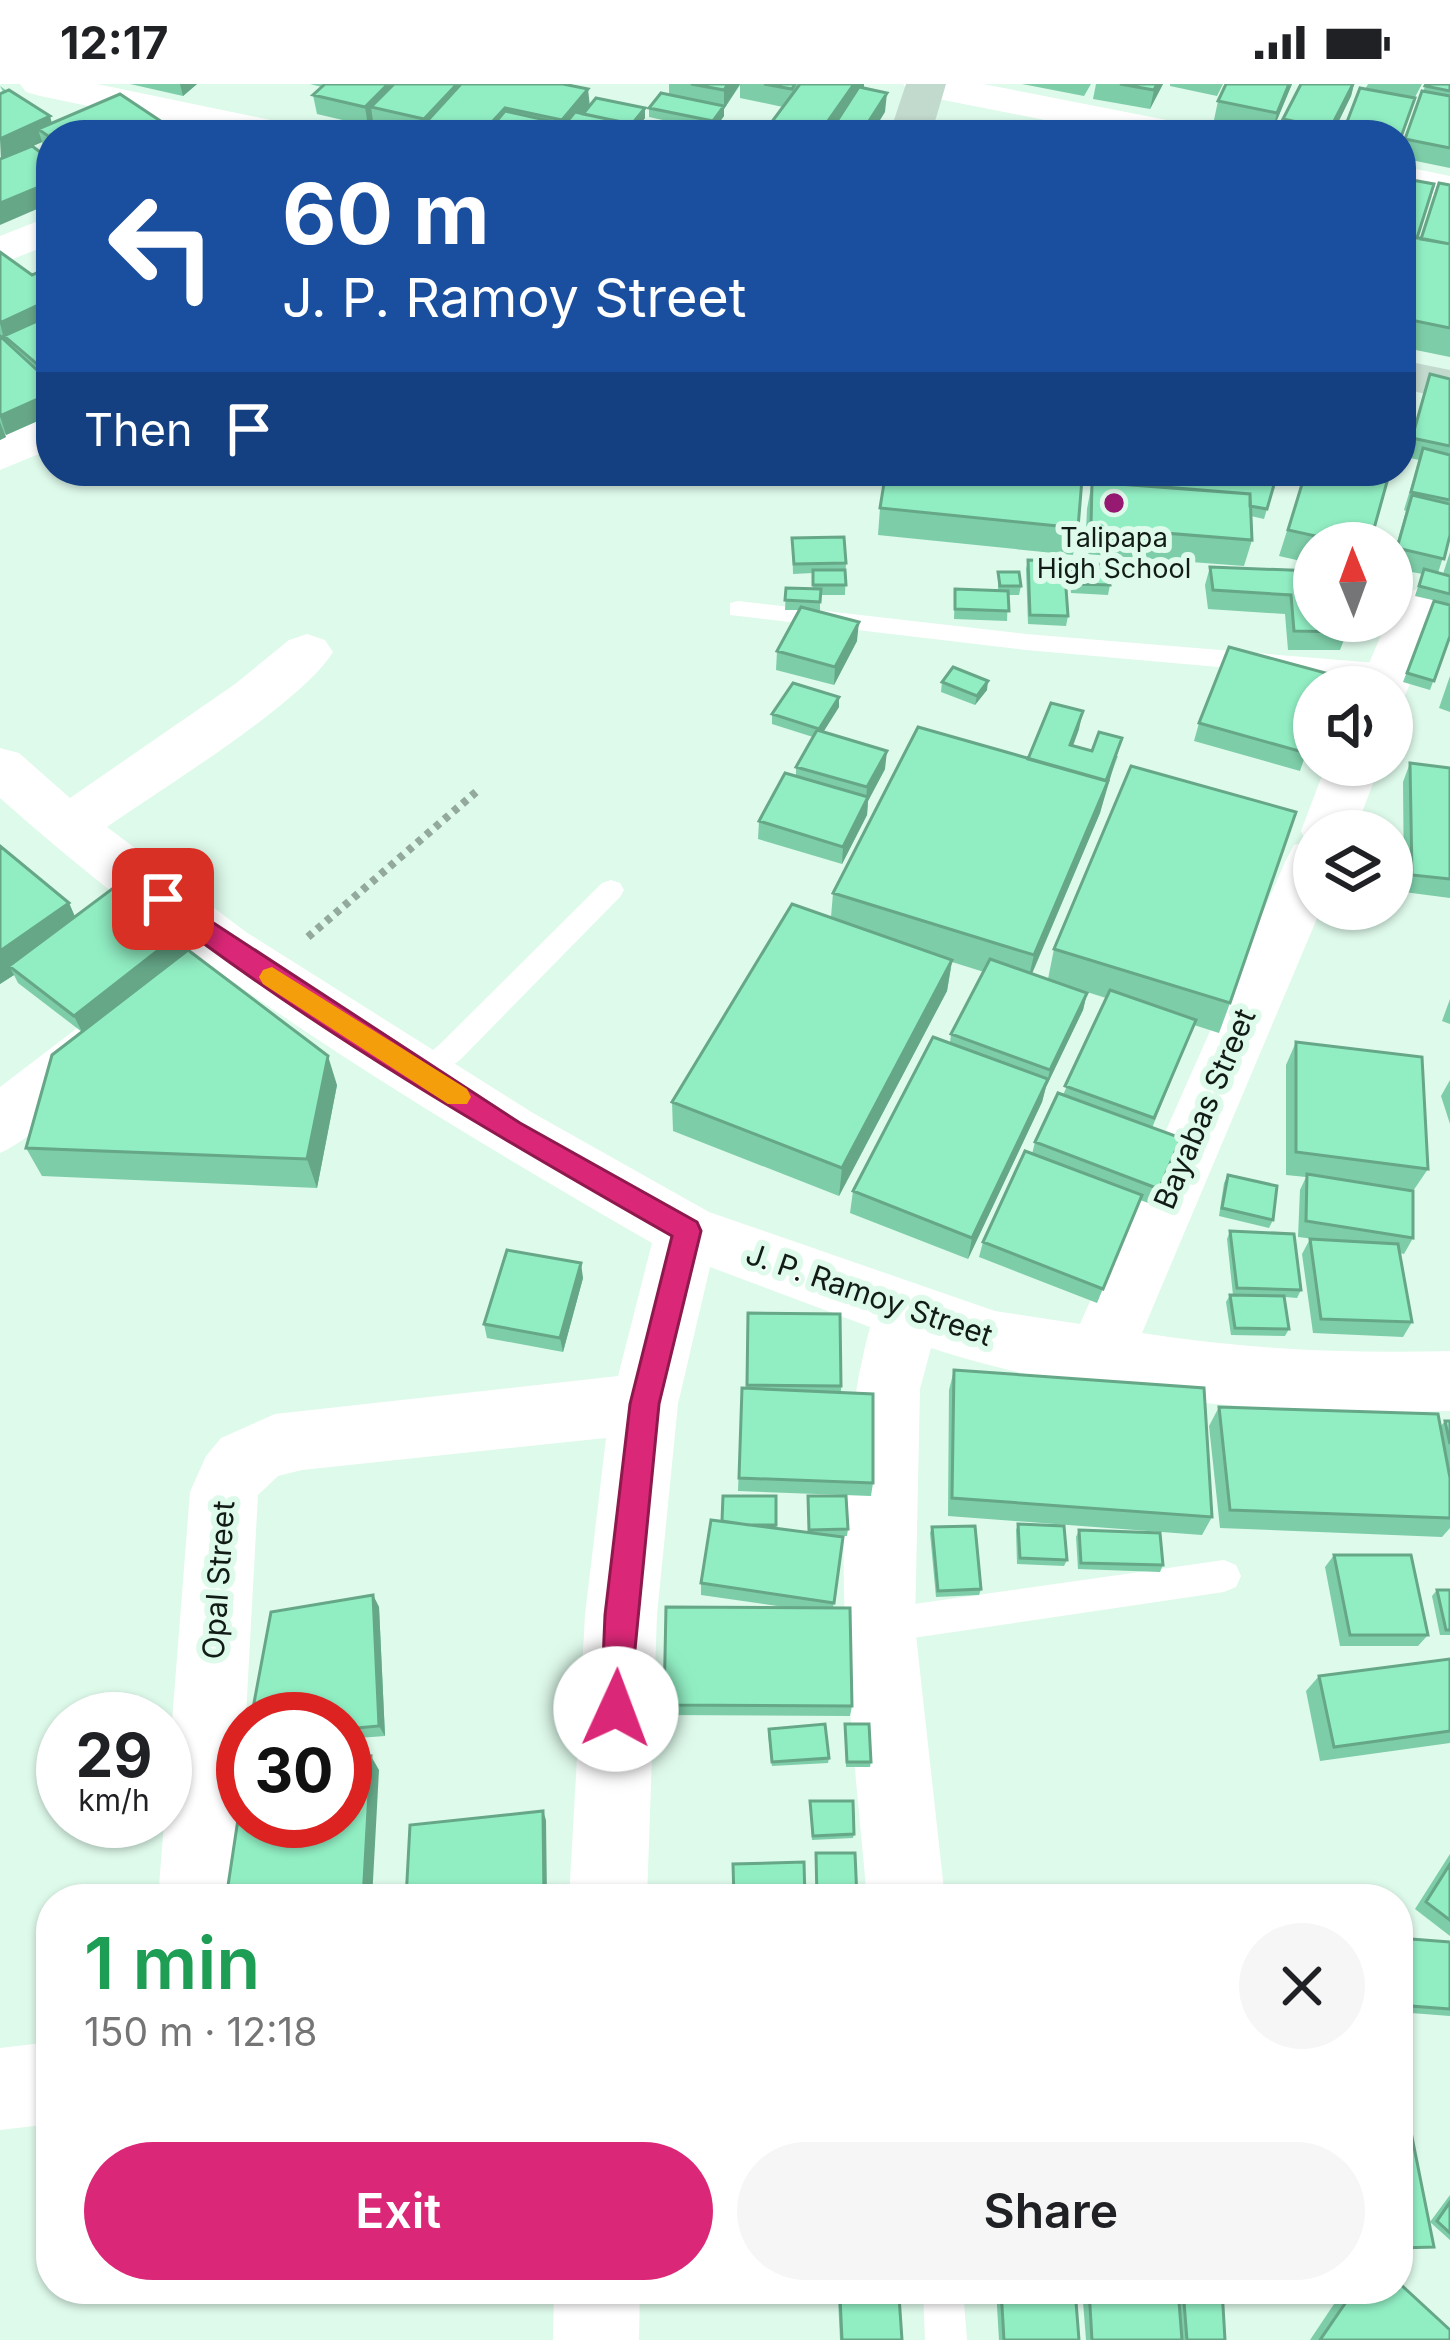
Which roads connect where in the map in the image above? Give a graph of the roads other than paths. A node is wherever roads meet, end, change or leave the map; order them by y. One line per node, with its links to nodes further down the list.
1 (40, 84): 3 (street)
2 (925, 84): 4 (street); 5 (street)
3 (211, 120)
4 (914, 120)
5 (1106, 120)
6 (1416, 181): 7 (street)
7 (1450, 188)
8 (36, 236): 9 (street)
9 (3, 250): 10 (street)
10 (36, 257)
11 (1416, 377): 12 (street)
12 (1450, 385)
13 (36, 438): 14 (street)
14 (0, 455)
15 (1418, 606): 18 (street)
16 (738, 609): 19 (lane)
17 (307, 652): 21 (street)
18 (1393, 666)
19 (1293, 670)
20 (1, 771): 21 (street, J. P. Ramoy Street)
21 (68, 826): 24 (street, J. P. Ramoy Street)
22 (611, 890): 25 (lane)
23 (1293, 909): 29 (street, Bayabas Street)
24 (209, 975): 25 (street, J. P. Ramoy Street); 26 (street)
25 (421, 1073): 27 (street, J. P. Ramoy Street)
26 (0, 1128)
27 (687, 1231): 28 (street, J. P. Ramoy Street); 31 (street)
28 (907, 1312): 29 (street, J. P. Ramoy Street); 33 (street)
29 (1099, 1358): 30 (street, J. P. Ramoy Street)
30 (1450, 1381)
31 (644, 1404): 34 (street, Opal Street); 35 (street)
32 (1224, 1576): 33 (lane)
33 (879, 1627): 36 (street)
34 (198, 1884)
35 (609, 1884)
36 (905, 1884)
37 (36, 2085): 38 (street)
38 (0, 2089)
39 (597, 2304): 41 (street)
40 (944, 2304): 42 (lane)
41 (596, 2340)
42 (946, 2340)

